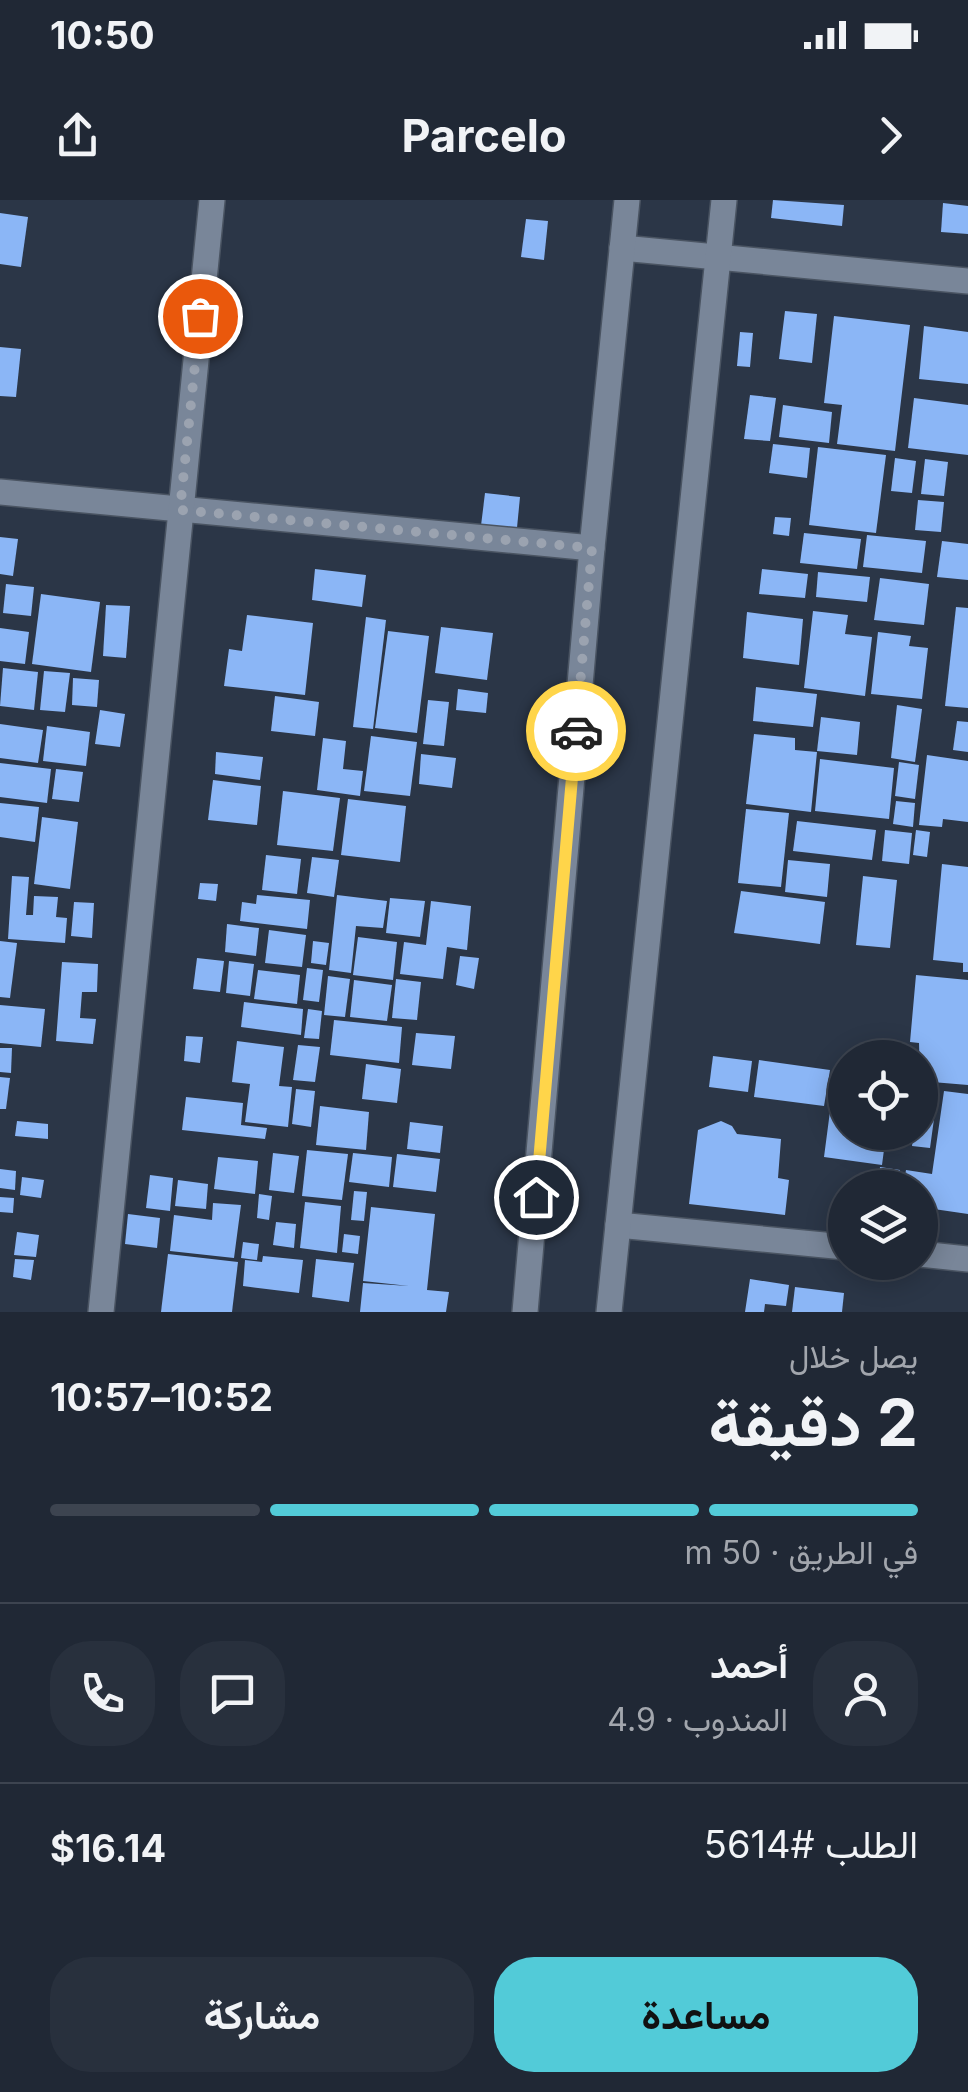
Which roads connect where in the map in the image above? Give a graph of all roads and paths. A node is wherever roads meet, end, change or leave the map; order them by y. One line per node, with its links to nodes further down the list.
1 (212, 200): 8 (street)
2 (627, 200): 4 (street)
3 (724, 200): 5 (street)
4 (622, 248): 5 (street); 9 (street)
5 (719, 256): 6 (street); 10 (street)
6 (968, 281)
7 (0, 492): 8 (street)
8 (180, 510): 9 (street); 14 (street)
9 (592, 548): 15 (street)
10 (618, 1225): 11 (street); 16 (street)
11 (828, 1245)
12 (938, 1256): 13 (street)
13 (968, 1259)
14 (100, 1312)
15 (525, 1312)
16 (609, 1312)

